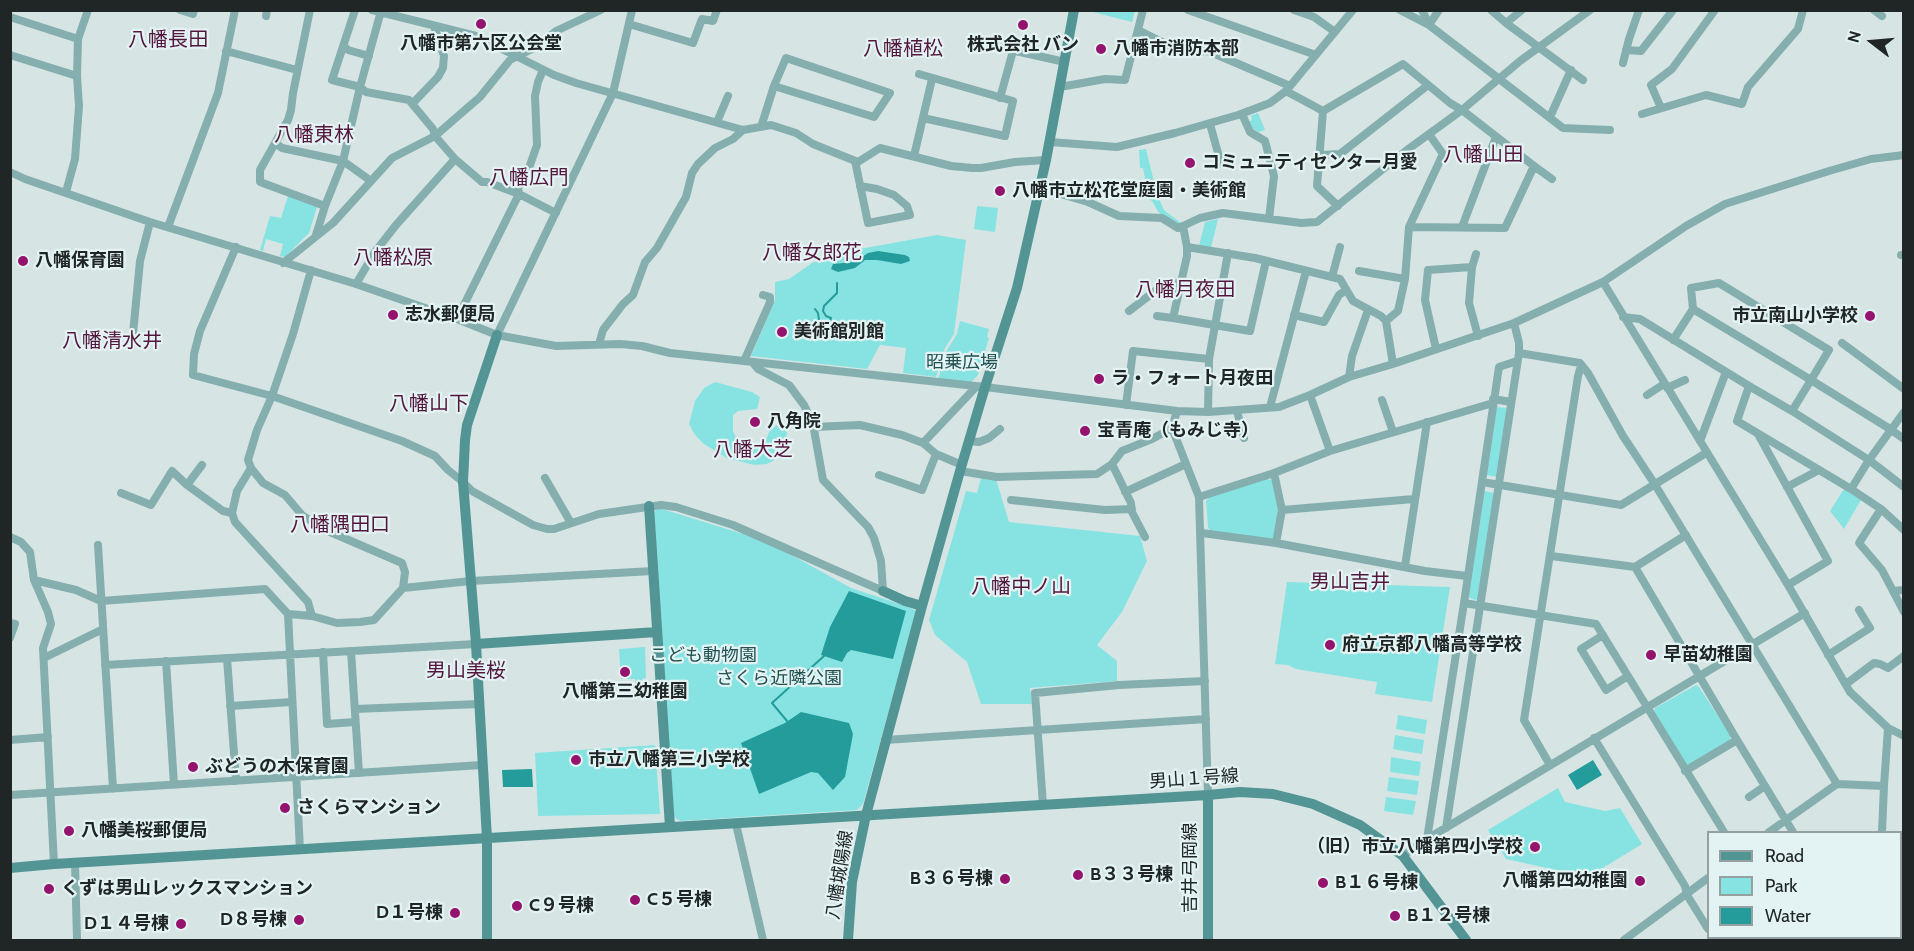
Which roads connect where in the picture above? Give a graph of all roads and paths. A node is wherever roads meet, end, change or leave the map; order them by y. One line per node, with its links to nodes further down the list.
1 (88, 10): 36 (street)
2 (180, 10): 3 (street)
3 (194, 10)
4 (235, 10): 41 (street)
5 (310, 10): 49 (street)
6 (355, 10): 37 (street)
7 (372, 10): 27 (street)
8 (632, 10): 31 (street)
9 (717, 10): 31 (street)
10 (1074, 10): 47 (street, 八幡城陽線)
11 (1143, 10): 34 (street)
12 (1188, 10): 45 (street)
13 (1294, 10): 35 (street)
14 (1353, 10): 35 (street)
15 (1400, 10): 32 (street)
16 (1422, 10): 32 (street)
17 (1439, 10): 32 (street)
18 (1491, 10): 30 (street)
19 (1522, 10): 30 (street)
20 (1590, 10): 39 (street)
21 (1639, 10): 40 (street)
22 (1673, 10): 40 (street)
23 (1715, 10): 66 (street)
24 (1803, 10): 66 (street)
25 (1874, 10): 28 (street)
26 (596, 11): 44 (street)
27 (381, 12): 33 (street); 46 (street)
28 (1882, 16)
29 (10, 17): 36 (street)
30 (1506, 23): 39 (street)
31 (629, 24): 62 (street)
32 (1429, 25): 54 (street)
33 (434, 26): 44 (street); 65 (street)
34 (1138, 30): 60 (street); 61 (street)
35 (1335, 32): 45 (street)
36 (78, 39): 53 (street)
37 (344, 46): 46 (street); 59 (street)
38 (993, 46): 42 (street)
39 (1540, 48): 51 (street); 54 (street)
40 (1626, 50): 48 (street)
41 (226, 51): 49 (street); 105 (street)
42 (1013, 51): 47 (street); 64 (street)
43 (10, 55): 53 (street)
44 (517, 55): 50 (street); 79 (street)
45 (1316, 55): 61 (street)
46 (369, 56): 59 (street)
47 (1065, 62): 60 (street, 八幡城陽線)
48 (1623, 63)
49 (297, 70): 82 (street)
50 (543, 70): 62 (street); 98 (street)
51 (1571, 70): 56 (street); 71 (street)
52 (919, 74): 55 (street)
53 (77, 76): 97 (street)
54 (1500, 79): 67 (street); 71 (street)
55 (932, 80): 64 (street); 72 (street)
56 (1583, 80)
57 (1428, 85): 67 (street); 68 (street); 83 (street)
58 (774, 86): 58 (street); 75 (street)
59 (360, 87): 65 (street); 89 (street)
60 (1060, 87): 81 (street, 八幡城陽線)
61 (1288, 88): 68 (street); 69 (street)
62 (613, 93): 73 (street); 101 (street)
63 (728, 96): 73 (street)
64 (1000, 98): 72 (street)
65 (413, 103): 79 (street)
66 (1661, 108): 70 (street)
67 (1462, 110): 78 (street); 80 (street)
68 (1323, 111): 83 (street)
69 (1242, 114): 74 (street); 102 (street)
70 (1642, 114)
71 (1550, 117): 77 (street)
72 (923, 118): 85 (street)
73 (717, 122): 76 (street)
74 (1210, 123): 81 (street); 90 (street)
75 (761, 127): 76 (street); 87 (street)
76 (743, 130): 143 (street)
77 (1610, 130)
78 (1429, 134): 100 (street); 106 (street)
79 (435, 136): 86 (street); 94 (street)
80 (1496, 136): 91 (street); 107 (street)
81 (1050, 142): 88 (street, 八幡城陽線)
82 (275, 143): 89 (street); 99 (street)
83 (1320, 155): 100 (street)
84 (1904, 155): 122 (street)
85 (914, 156): 87 (street); 88 (street)
86 (455, 159): 98 (street); 124 (street)
87 (855, 160): 95 (street)
88 (1047, 160): 96 (street, 八幡城陽線)
89 (343, 161): 94 (street); 99 (street)
90 (1221, 164)
91 (1534, 166): 93 (street); 107 (street)
92 (10, 172): 97 (street)
93 (1552, 179)
94 (371, 181): 108 (street)
95 (860, 186): 95 (street)
96 (1040, 188): 104 (street); 156 (street, 八幡城陽線)
97 (66, 192): 103 (street)
98 (519, 194): 101 (street); 134 (street)
99 (325, 206): 108 (street)
100 (1338, 206): 102 (street)
101 (556, 213): 138 (street)
102 (1269, 219): 104 (street)
103 (150, 222): 105 (street); 142 (street)
104 (1183, 226): 110 (street)
105 (168, 227): 109 (street)
106 (1409, 227): 107 (street); 121 (street)
107 (1462, 228)
108 (316, 237): 115 (street)
109 (236, 247): 115 (street); 160 (street)
110 (1187, 247): 112 (street); 123 (street)
111 (1340, 247): 120 (street)
112 (1228, 253): 114 (street); 137 (street)
113 (1476, 254): 116 (street)
114 (1266, 261): 118 (street); 137 (street)
115 (283, 263): 117 (street)
116 (1472, 267): 139 (street); 144 (street)
117 (311, 270): 124 (street); 160 (street)
118 (1306, 271): 120 (street); 130 (street)
119 (1359, 271): 121 (street)
120 (1332, 277): 125 (street)
121 (1405, 279): 135 (street)
122 (1603, 282): 132 (street); 136 (street)
123 (1181, 283): 128 (street); 133 (street)
124 (356, 284): 134 (street)
125 (1346, 290): 129 (street); 130 (street)
126 (763, 295): 147 (street)
127 (1693, 309): 140 (street); 153 (street); 153 (street)
128 (1129, 310)
129 (1368, 310): 135 (street); 151 (street)
130 (1294, 315): 165 (street)
131 (1157, 316): 133 (street)
132 (1623, 316): 140 (street); 154 (street)
133 (1173, 318): 137 (street)
134 (457, 319): 138 (street)
135 (1386, 321): 148 (street)
136 (1514, 323): 139 (street); 145 (street)
137 (1214, 326): 146 (street)
138 (496, 335): 143 (street); 196 (street)
139 (1478, 336): 144 (street)
140 (1673, 340): 150 (street)
141 (1842, 343): 157 (street)
142 (132, 344)
143 (598, 345): 147 (street)
144 (1436, 349): 148 (street)
145 (1518, 357): 149 (street); 162 (street); 163 (street)
146 (1209, 359): 164 (street); 170 (street)
147 (748, 361): 156 (street); 172 (street)
148 (1393, 364): 151 (street)
149 (1581, 366): 198 (street); 206 (street)
150 (1726, 372): 155 (street); 181 (street)
151 (1349, 377): 158 (street)
152 (1685, 380): 154 (street)
153 (1811, 380): 168 (street); 175 (street)
154 (1666, 386): 159 (street); 181 (street)
155 (1749, 386): 168 (street); 177 (street)
156 (981, 387): 164 (street); 180 (street, 八幡城陽線); 182 (street)
157 (1904, 389)
158 (1310, 395): 165 (street); 183 (street)
159 (1647, 395)
160 (272, 396): 190 (street); 196 (street)
161 (1382, 400): 176 (street)
162 (1493, 401): 163 (street); 171 (street); 197 (street)
163 (1510, 402): 200 (street)
164 (1126, 405): 166 (street)
165 (1270, 407): 167 (street)
166 (1177, 411): 170 (street); 173 (street)
167 (1237, 411): 170 (street); 178 (street)
168 (1792, 411): 186 (street)
169 (1904, 411): 175 (street)
170 (1208, 412)
171 (1427, 422): 176 (street); 208 (street)
172 (813, 427): 182 (street); 233 (street)
173 (1172, 428): 187 (street); 188 (street)
174 (1000, 429): 180 (street)
175 (1890, 429): 179 (street); 186 (street)
176 (1393, 432): 183 (street)
177 (1757, 433): 192 (street); 201 (street)
178 (1244, 438)
179 (1904, 439)
180 (969, 441): 191 (street, 八幡城陽線)
181 (1700, 441): 184 (street)
182 (923, 443): 185 (street)
183 (1330, 451): 193 (street)
184 (1706, 453): 198 (street); 230 (street)
185 (936, 454): 191 (street); 194 (street)
186 (1869, 460): 202 (street); 203 (street)
187 (1112, 464): 191 (street); 204 (street)
188 (1186, 464): 204 (street); 207 (street)
189 (202, 465): 199 (street)
190 (250, 468): 214 (street); 231 (street)
191 (961, 468): 237 (street, 八幡城陽線)
192 (1819, 470): 201 (street); 203 (street)
193 (1274, 473): 207 (street); 213 (street)
194 (879, 476)
195 (545, 478): 215 (street)
196 (463, 482): 215 (street); 229 (street)
197 (1482, 482): 200 (street); 227 (street)
198 (1654, 483): 206 (street); 218 (street)
199 (187, 485): 205 (street); 214 (street)
200 (1498, 485): 206 (street); 238 (street)
201 (1787, 487): 230 (street)
202 (1904, 487)
203 (1851, 489): 212 (street)
204 (1125, 492): 211 (street)
205 (121, 493)
206 (1561, 495): 223 (street)
207 (1199, 497): 217 (street)
208 (1414, 499): 213 (street); 224 (street)
209 (1011, 500): 211 (street)
210 (649, 507): 215 (street); 226 (street); 233 (street)
211 (1132, 509): 220 (street)
212 (1881, 509): 216 (street); 234 (street)
213 (1282, 510): 221 (street)
214 (232, 513): 244 (street)
215 (571, 523)
216 (1904, 530)
217 (1202, 533): 221 (street); 263 (street)
218 (1686, 535): 225 (street); 251 (street)
219 (10, 537): 228 (street)
220 (1145, 537)
221 (1276, 543): 224 (street)
222 (98, 545): 235 (street)
223 (1551, 556): 225 (street); 243 (street)
224 (1405, 566): 227 (street)
225 (1635, 567): 262 (street)
226 (653, 571): 229 (street); 247 (street)
227 (1467, 576): 236 (street)
228 (34, 580): 235 (street); 257 (street)
229 (471, 581): 231 (street); 250 (street)
230 (1788, 585): 241 (street)
231 (403, 588): 244 (street)
232 (1904, 590): 234 (street)
233 (883, 591): 237 (street)
234 (1893, 591): 240 (street)
235 (101, 602): 242 (street); 246 (street)
236 (1464, 603): 238 (street); 271 (street)
237 (922, 606): 280 (street, 八幡城陽線)
238 (1479, 606): 243 (street); 273 (street)
239 (1859, 610): 255 (street)
240 (1904, 612)
241 (1804, 613): 251 (street); 255 (street)
242 (288, 614): 244 (street); 254 (street)
243 (1541, 614): 248 (street); 283 (street)
244 (312, 616)
245 (10, 622): 249 (street)
246 (104, 629): 257 (street); 260 (street)
247 (657, 632): 250 (street); 301 (street)
248 (1603, 635): 261 (street); 261 (street)
249 (10, 638)
250 (476, 644): 252 (street); 266 (street)
251 (1752, 644): 262 (street); 288 (street)
252 (351, 651): 253 (street); 269 (street)
253 (323, 652): 254 (street); 272 (street)
254 (290, 654): 258 (street); 265 (street)
255 (1828, 654): 264 (street)
256 (1904, 656): 264 (street)
257 (44, 658): 277 (street)
258 (227, 658): 259 (street); 267 (street)
259 (166, 661): 260 (street); 289 (street)
260 (105, 665): 292 (street)
261 (1628, 676): 268 (street)
262 (1699, 676): 268 (street); 281 (street)
263 (1205, 681): 270 (street); 275 (street)
264 (1846, 684): 274 (street)
265 (292, 702): 267 (street); 286 (street)
266 (479, 704): 269 (street); 282 (street)
267 (230, 706): 287 (street)
268 (1647, 707): 278 (street); 284 (street)
269 (355, 709): 272 (street)
270 (1206, 719): 275 (street); 295 (street)
271 (1446, 722): 273 (street); 308 (street)
272 (356, 723): 285 (street)
273 (1461, 725): 302 (street)
274 (1888, 728): 276 (street); 291 (street)
275 (1036, 730): 280 (street); 297 (street)
276 (1904, 736)
277 (48, 737): 279 (street); 293 (street)
278 (1594, 738): 283 (street); 315 (street)
279 (10, 740)
280 (885, 740): 298 (street, 八幡城陽線)
281 (1737, 740): 284 (street); 290 (street)
282 (482, 765): 285 (street); 307 (street)
283 (1550, 765): 302 (street)
284 (1685, 771): 303 (street)
285 (358, 773): 286 (street)
286 (298, 777): 287 (street); 309 (street)
287 (236, 781): 289 (street)
288 (1837, 784): 291 (street); 299 (street)
289 (174, 785): 292 (street)
290 (1766, 786): 296 (street); 299 (street)
291 (1884, 786): 306 (street)
292 (112, 789): 293 (street)
293 (50, 793): 294 (street); 312 (street)
294 (10, 795)
295 (1208, 795): 297 (street, 男山１号線); 310 (street, 男山１号線); 321 (street, 吉井弓岡線)
296 (1749, 797)
297 (1043, 805): 298 (street, 男山１号線)
298 (866, 815): 300 (street, 男山１号線); 320 (street, 八幡城陽線)
299 (1786, 820): 304 (street); 305 (street)
300 (736, 824): 301 (street, 男山１号線); 319 (street)
301 (670, 827): 307 (street, 男山１号線)
302 (1446, 828): 308 (street)
303 (1723, 831)
304 (1771, 831)
305 (1792, 831)
306 (1882, 831)
307 (487, 839): 309 (street, 男山１号線); 318 (street)
308 (1427, 839): 310 (street)
309 (300, 850): 311 (street, 男山１号線)
310 (1403, 856): 322 (street, 男山１号線)
311 (75, 863): 312 (street, 男山１号線); 317 (street)
312 (54, 864): 313 (street, 男山１号線)
313 (10, 868)
314 (1707, 879): 315 (street)
315 (1687, 895): 316 (street); 323 (street)
316 (1707, 927)
317 (77, 940)
318 (487, 940)
319 (763, 940)
320 (848, 940)
321 (1208, 940)
322 (1466, 940)
323 (1624, 940)

